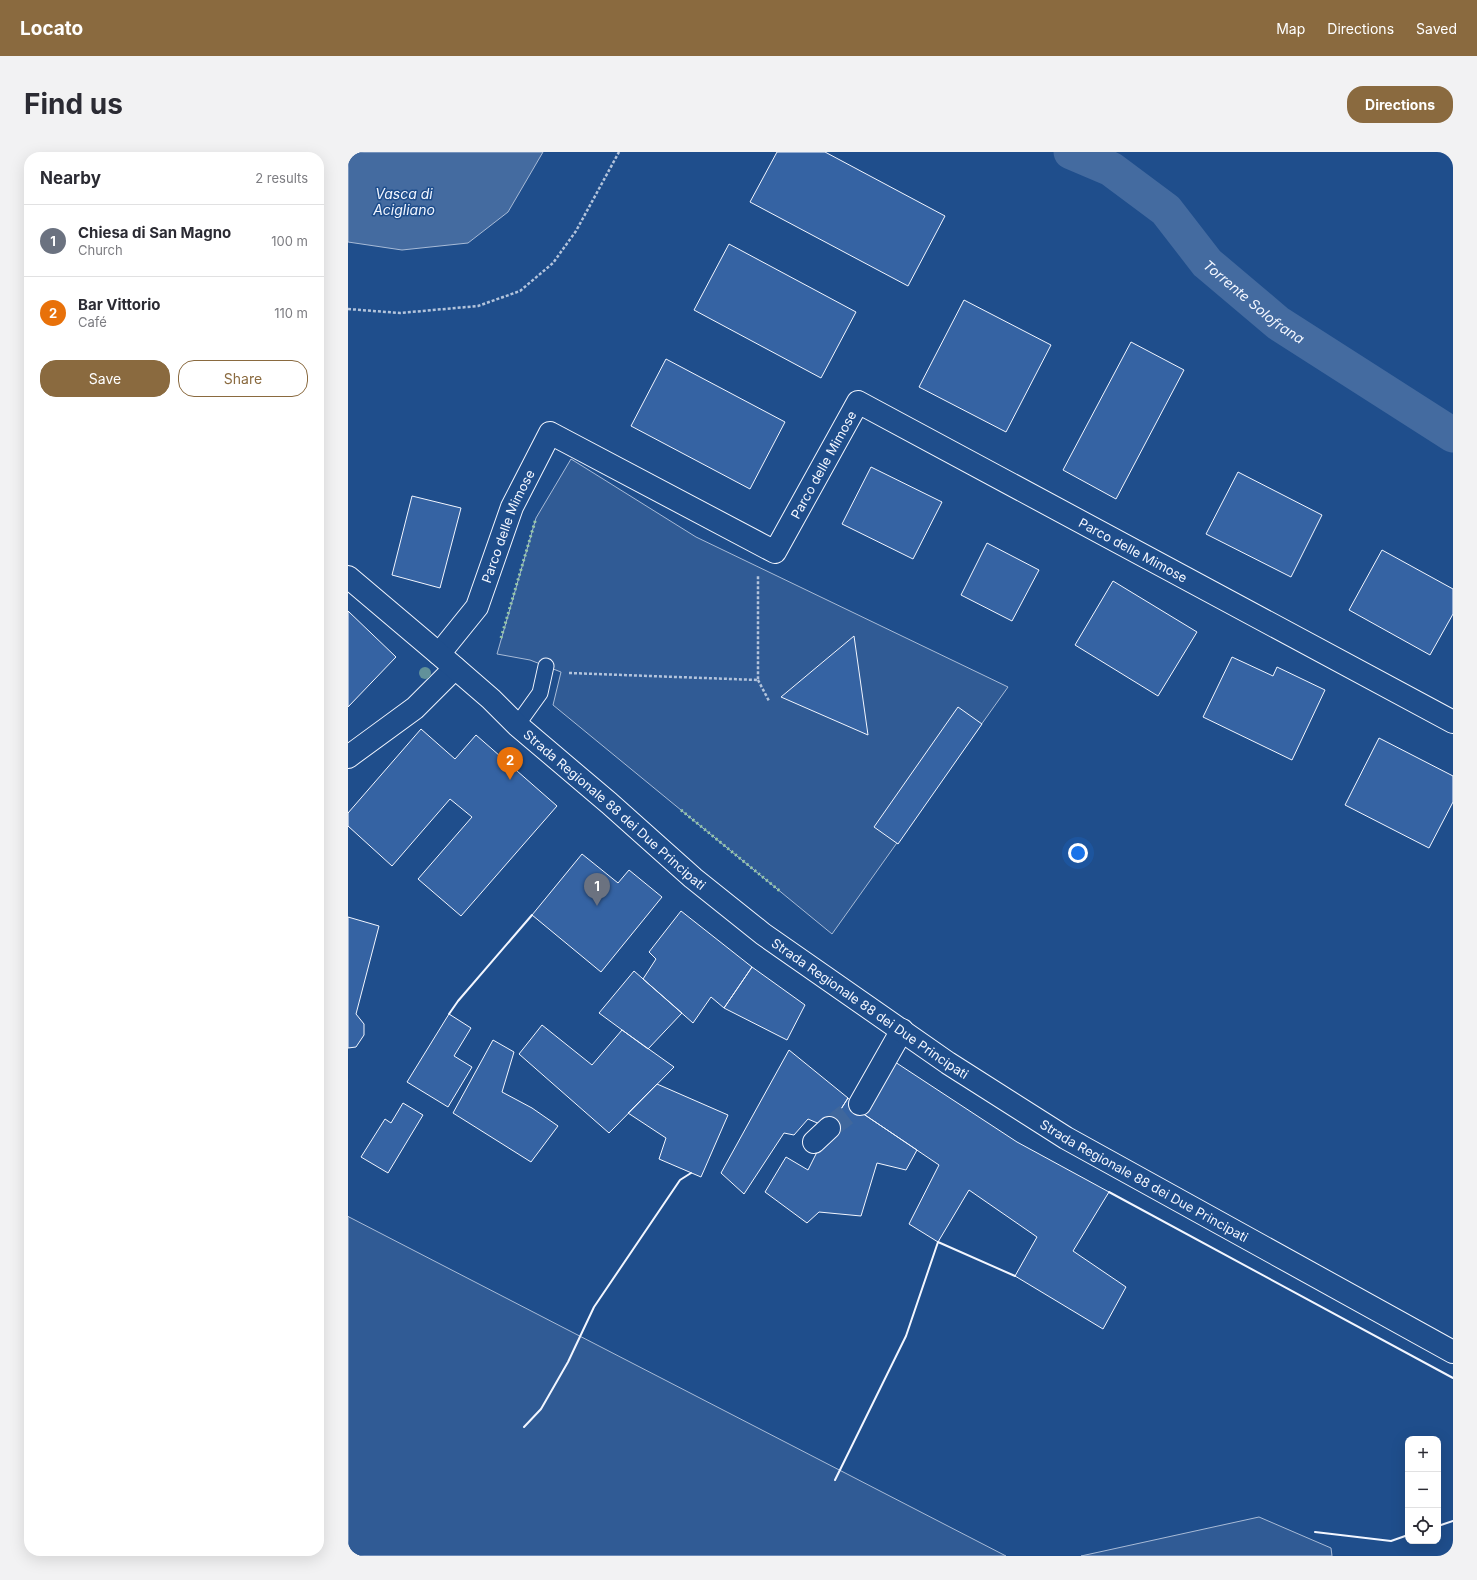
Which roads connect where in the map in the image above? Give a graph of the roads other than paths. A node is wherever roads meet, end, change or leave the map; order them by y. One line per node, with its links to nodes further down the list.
1 (348, 577): 2 (street, Strada Regionale 88 dei Due Principati)
2 (447, 661): 4 (street, Parco delle Mimose); 5 (street, Strada Regionale 88 dei Due Principati); 6 (street)
3 (546, 666): 5 (lane)
4 (1453, 722)
5 (517, 725): 7 (street, Strada Regionale 88 dei Due Principati)
6 (348, 757)
7 (902, 1030): 8 (street); 9 (street, Strada Regionale 88 dei Due Principati)
8 (860, 1104)
9 (1453, 1352)

